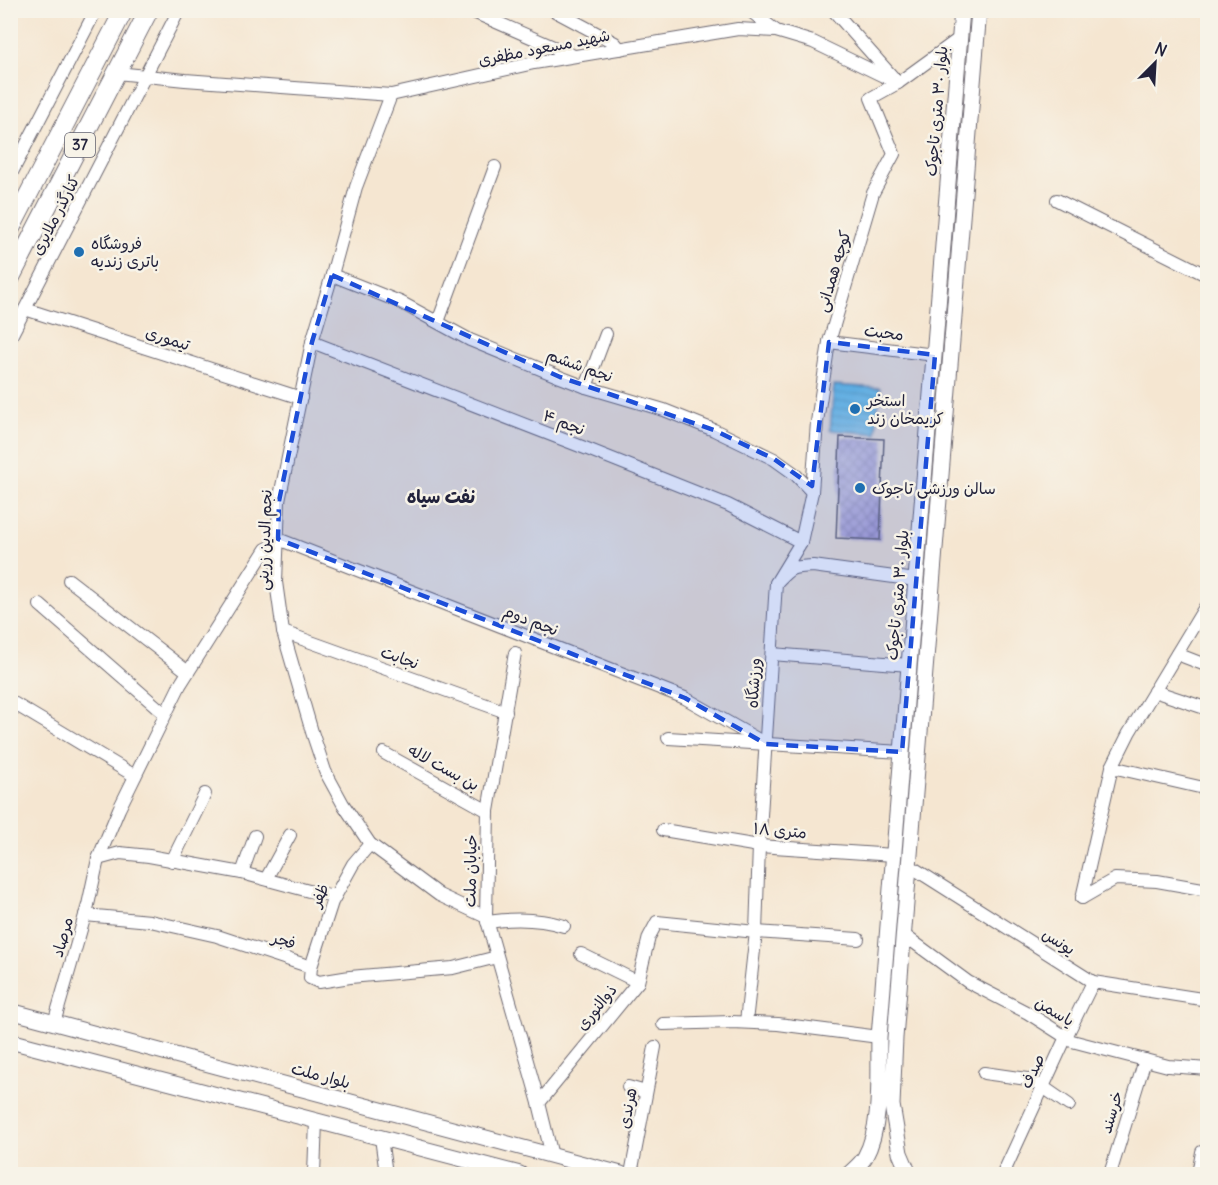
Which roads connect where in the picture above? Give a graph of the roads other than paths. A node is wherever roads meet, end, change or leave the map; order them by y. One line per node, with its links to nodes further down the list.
1 (96, 10): 20 (street)
2 (124, 10): 22 (highway, 37)
3 (149, 10): 15 (highway, 37)
4 (179, 10): 16 (street, کنارگذر ملایری)
5 (469, 10): 14 (street)
6 (553, 10): 13 (street)
7 (749, 10): 11 (street)
8 (834, 10): 17 (street)
9 (963, 10): 12 (main road, بلوار ۳۰ متری تاجوک)
10 (979, 10): 72 (main road, بلوار ۳۰ متری تاجوک)
11 (776, 31): 13 (street, شهید مسعود مظفری); 17 (street, شهید مسعود مظفری)
12 (960, 38): 17 (street); 32 (main road, بلوار ۳۰ متری تاجوک)
13 (620, 49): 14 (street, شهید مسعود مظفری)
14 (575, 56): 18 (street, شهید مسعود مظفری)
15 (117, 73): 16 (street, شهید مسعود مظفری); 25 (highway, 37)
16 (145, 76): 18 (street, شهید مسعود مظفری); 26 (street, کنارگذر ملایری)
17 (898, 83): 31 (street, کوچه همدانی)
18 (391, 95): 23 (street, نجم الدین زرینی)
19 (495, 167): 27 (street)
20 (10, 176)
21 (1056, 200): 24 (street)
22 (10, 230)
23 (332, 275): 27 (street, نجم ششم); 30 (street, نجم الدین زرینی)
24 (1208, 276)
25 (10, 279)
26 (26, 309): 29 (street, کنارگذر ملایری); 34 (street, تیموری)
27 (438, 322): 33 (street, نجم ششم)
28 (606, 334): 33 (street)
29 (10, 338)
30 (312, 342): 34 (street, نجم الدین زرینی); 37 (street, نجم ۴)
31 (829, 342): 32 (street, محبت); 35 (street, کوچه همدانی)
32 (934, 356): 39 (main road, بلوار ۳۰ متری تاجوک)
33 (586, 387): 35 (street, نجم ششم)
34 (301, 398): 36 (street, نجم الدین زرینی)
35 (812, 492): 37 (street, کوچه همدانی)
36 (278, 542): 43 (street, نجم الدین زرینی); 49 (street, مرصاد); 56 (street, نجم دوم)
37 (801, 542): 40 (street, کوچه همدانی)
38 (69, 580): 49 (street)
39 (916, 580): 40 (street); 47 (main road, بلوار ۳۰ متری تاجوک)
40 (776, 583): 45 (street, ورزشگاه)
41 (40, 605): 54 (street)
42 (1204, 607): 46 (street)
43 (283, 632): 53 (street, نجابت); 67 (street, نجم الدین زرینی)
44 (515, 653): 53 (street, خیابان ملت)
45 (772, 654): 47 (street); 56 (street, ورزشگاه)
46 (1177, 654): 48 (street); 50 (street)
47 (909, 664): 57 (main road, بلوار ۳۰ متری تاجوک)
48 (1208, 666)
49 (188, 672): 54 (street, مرصاد)
50 (1154, 691): 52 (street); 59 (street)
51 (10, 701): 60 (street)
52 (1208, 709)
53 (506, 712): 63 (street, خیابان ملت)
54 (165, 714): 60 (street, مرصاد)
55 (668, 738): 56 (street)
56 (766, 744): 57 (street); 68 (street, ورزشگاه)
57 (902, 752): 69 (main road, بلوار ۳۰ متری تاجوک)
58 (384, 753): 63 (street, بن بست لاله)
59 (1112, 766): 61 (street); 75 (street)
60 (135, 776): 70 (street, مرصاد)
61 (1208, 789)
62 (205, 794): 71 (street)
63 (488, 811): 78 (street, خیابان ملت)
64 (663, 830): 68 (street, ۱۸ متری)
65 (290, 835): 74 (street)
66 (255, 836): 73 (street)
67 (370, 844): 76 (street, ظفر); 78 (street, نجم الدین زرینی)
68 (759, 846): 69 (street, ۱۸ متری); 80 (street, ورزشگاه)
69 (894, 855): 93 (main road, بلوار ۳۰ متری تاجوک)
70 (98, 859): 71 (street); 77 (street, مرصاد)
71 (172, 861): 73 (street)
72 (910, 866): 81 (main road, بلوار ۳۰ متری تاجوک); 87 (street, یونس)
73 (242, 873): 74 (street)
74 (266, 879): 76 (street)
75 (1208, 890)
76 (335, 896): 85 (street, ظفر)
77 (85, 915): 85 (street, فجر); 91 (street, مرصاد)
78 (486, 920): 79 (street); 84 (street, خیابان ملت)
79 (564, 926)
80 (756, 933): 82 (street); 86 (street, ذوالنوری); 90 (street, ورزشگاه)
81 (904, 935): 94 (street, یاسمن); 115 (main road, بلوار ۳۰ متری تاجوک)
82 (858, 939)
83 (580, 954): 86 (street)
84 (497, 957): 85 (street, فجر); 103 (street, خیابان ملت)
85 (310, 967)
86 (638, 982): 103 (street, ذوالنوری)
87 (1093, 982): 88 (street, یونس); 94 (street, صدف)
88 (1208, 1000)
89 (10, 1011): 91 (main road, بلوار ملت)
90 (746, 1022): 92 (street); 93 (street)
91 (54, 1023): 108 (main road, بلوار ملت)
92 (663, 1024)
93 (879, 1036): 114 (main road, بلوار ۳۰ متری تاجوک)
94 (1066, 1037): 97 (street, یاسمن); 101 (street, صدف)
95 (10, 1041): 105 (main road)
96 (655, 1047): 102 (street, هرندی)
97 (1145, 1060): 98 (street, یاسمن); 117 (street, خرسند)
98 (1208, 1069)
99 (984, 1073): 101 (street)
100 (628, 1087): 102 (street)
101 (1043, 1087): 104 (street); 116 (street, صدف)
102 (646, 1092): 113 (street, هرندی)
103 (539, 1103): 108 (street, خیابان ملت)
104 (1069, 1105)
105 (316, 1121): 106 (main road); 109 (street)
106 (381, 1138): 110 (street); 111 (main road)
107 (1208, 1152): 118 (street)
108 (552, 1156): 112 (main road, بلوار ملت)
109 (314, 1174)
110 (386, 1174)
111 (520, 1174)
112 (621, 1174)
113 (631, 1174)
114 (849, 1174)
115 (909, 1174)
116 (1003, 1174)
117 (1110, 1174)
118 (1198, 1174)

